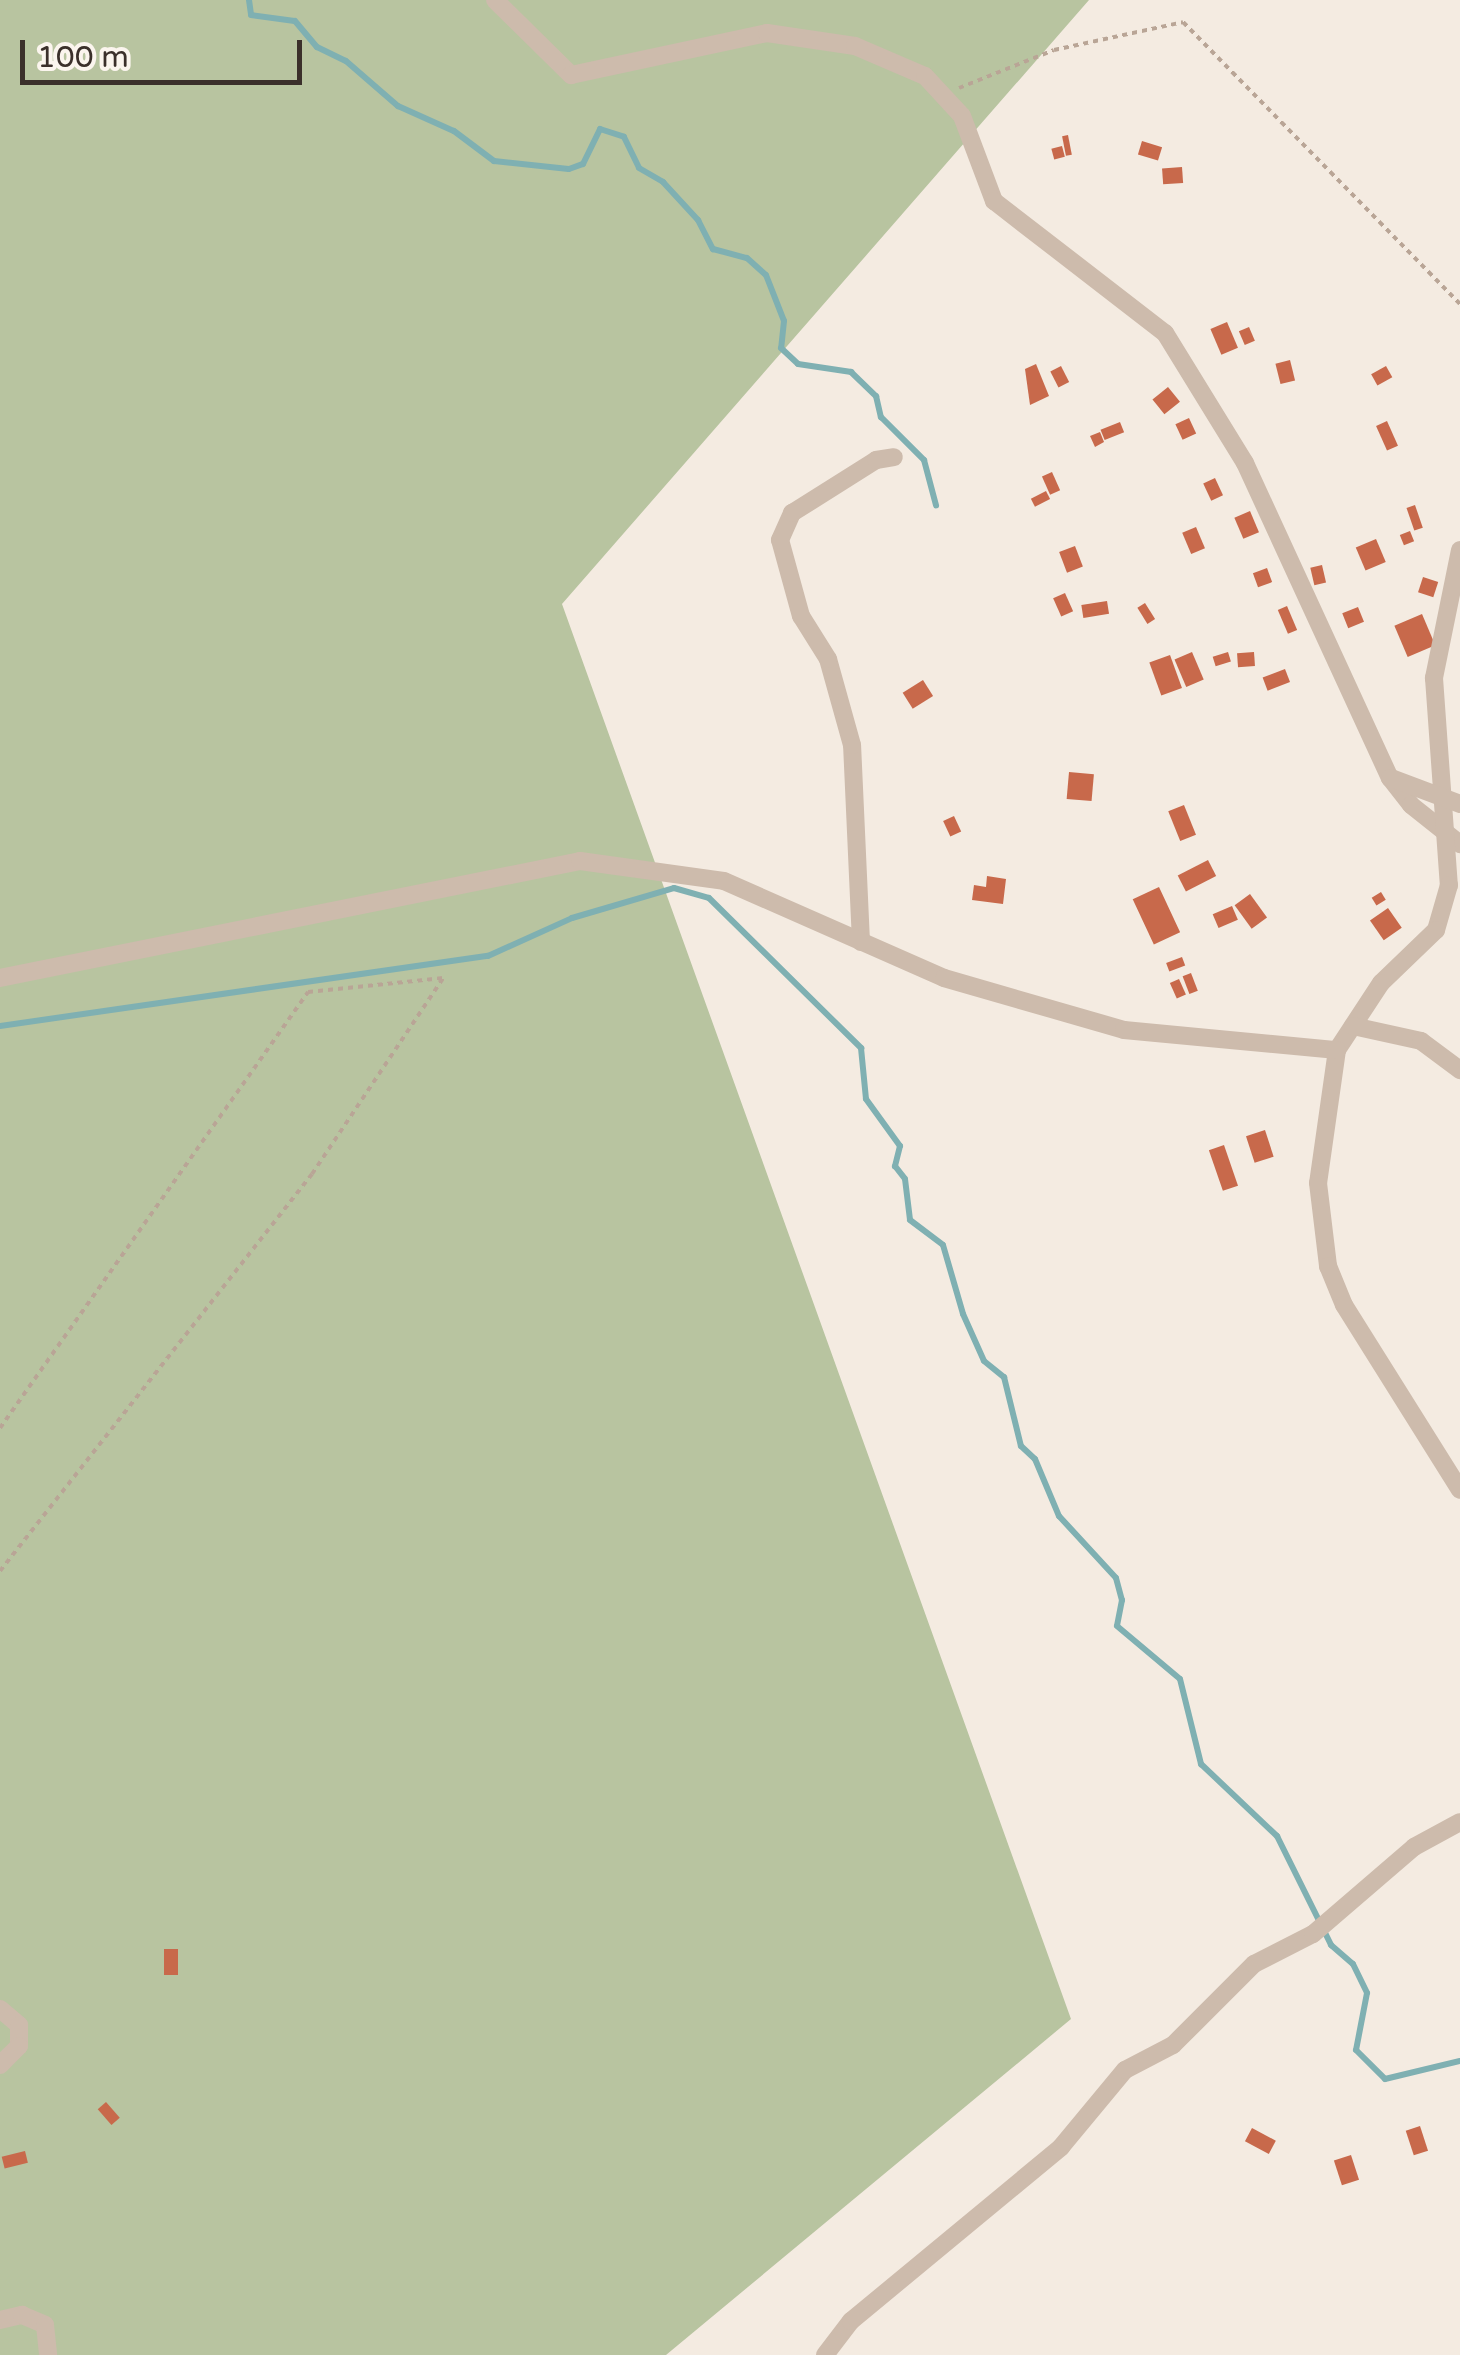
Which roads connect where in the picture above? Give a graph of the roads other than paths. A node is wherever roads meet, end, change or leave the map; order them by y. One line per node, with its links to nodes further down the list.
1 (495, 0): 4 (street)
2 (894, 457): 8 (street)
3 (1460, 550): 5 (street)
4 (1390, 778): 5 (street); 6 (street)
5 (1451, 803): 6 (street)
6 (1443, 829): 7 (street); 10 (street)
7 (1460, 844)
8 (861, 942): 9 (street); 11 (street)
9 (0, 978)
10 (1353, 1026): 11 (street); 12 (street)
11 (1337, 1050): 13 (street)
12 (1460, 1070)
13 (1460, 1490)
14 (1460, 1822): 19 (street)
15 (0, 2009): 16 (street)
16 (0, 2066)
17 (0, 2320): 18 (street)
18 (48, 2355)
19 (825, 2355)

